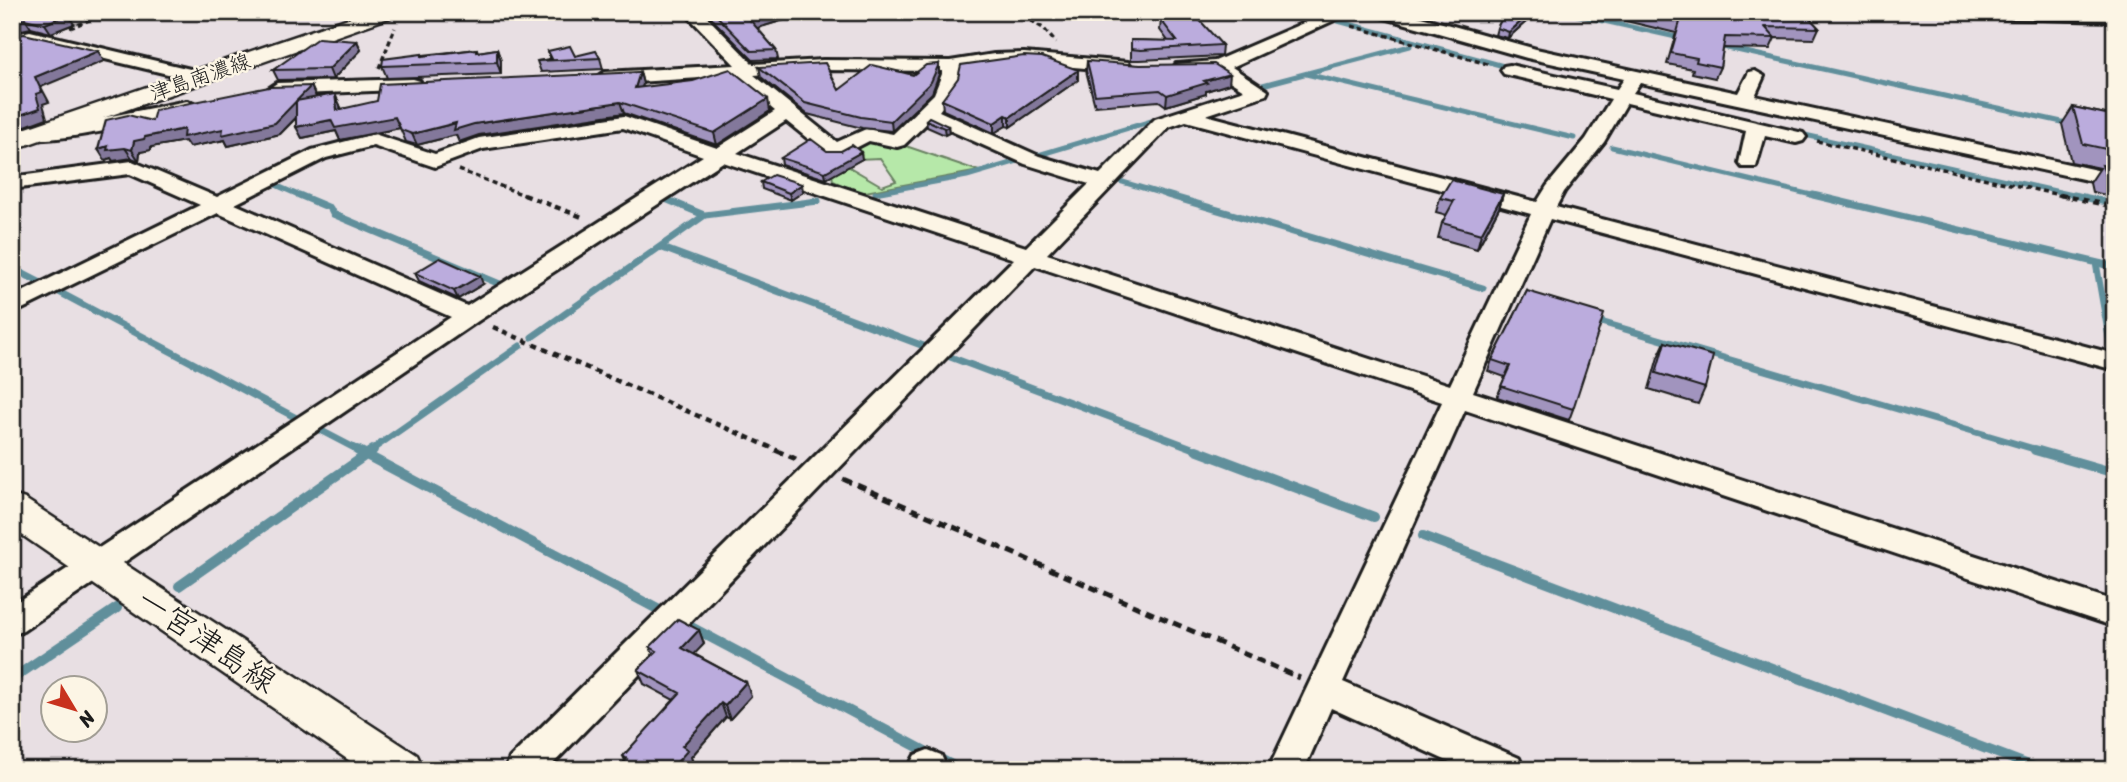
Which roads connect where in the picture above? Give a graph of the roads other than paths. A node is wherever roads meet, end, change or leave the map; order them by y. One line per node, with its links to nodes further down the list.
1 (692, 12): 13 (street)
2 (1384, 12): 16 (street)
3 (1959, 12): 5 (street)
4 (1335, 16): 9 (street)
5 (2108, 17)
6 (391, 19): 15 (main road, 津島南濃線)
7 (12, 40): 15 (street)
8 (950, 66): 10 (street); 13 (street); 24 (street)
9 (1218, 66): 11 (street); 25 (street)
10 (1140, 68)
11 (1165, 68)
12 (1510, 70): 20 (street)
13 (743, 71): 17 (street); 23 (street)
14 (1755, 76): 21 (lane)
15 (201, 77): 28 (main road, 津島南濃線)
16 (1634, 77): 20 (street); 21 (street)
17 (589, 79)
18 (428, 85): 19 (street)
19 (262, 91)
20 (1620, 97): 26 (street); 37 (street)
21 (1743, 101): 33 (street)
22 (204, 104): 28 (street)
23 (785, 113): 29 (street); 30 (street)
24 (927, 113): 29 (street); 34 (street)
25 (1185, 116): 34 (street); 37 (street)
26 (1756, 128): 27 (street); 31 (street)
27 (1796, 136)
28 (23, 138)
29 (835, 151): 32 (street)
30 (720, 154): 32 (street); 36 (street); 40 (street)
31 (1749, 163)
32 (788, 176): 38 (street)
33 (2115, 180)
34 (1104, 182): 38 (street)
35 (12, 183): 36 (street)
36 (220, 204): 39 (street); 40 (street)
37 (1543, 211): 41 (street); 42 (street)
38 (1031, 257): 42 (street); 49 (street)
39 (12, 307)
40 (469, 316): 44 (street)
41 (2115, 362)
42 (1457, 397): 45 (street); 47 (street)
43 (12, 509): 44 (main road, 一宮津島線)
44 (97, 566): 46 (street); 48 (main road, 一宮津島線)
45 (2115, 614)
46 (12, 622)
47 (1323, 689): 50 (street); 51 (street)
48 (401, 770)
49 (523, 770)
50 (1286, 770)
51 (1506, 770)

